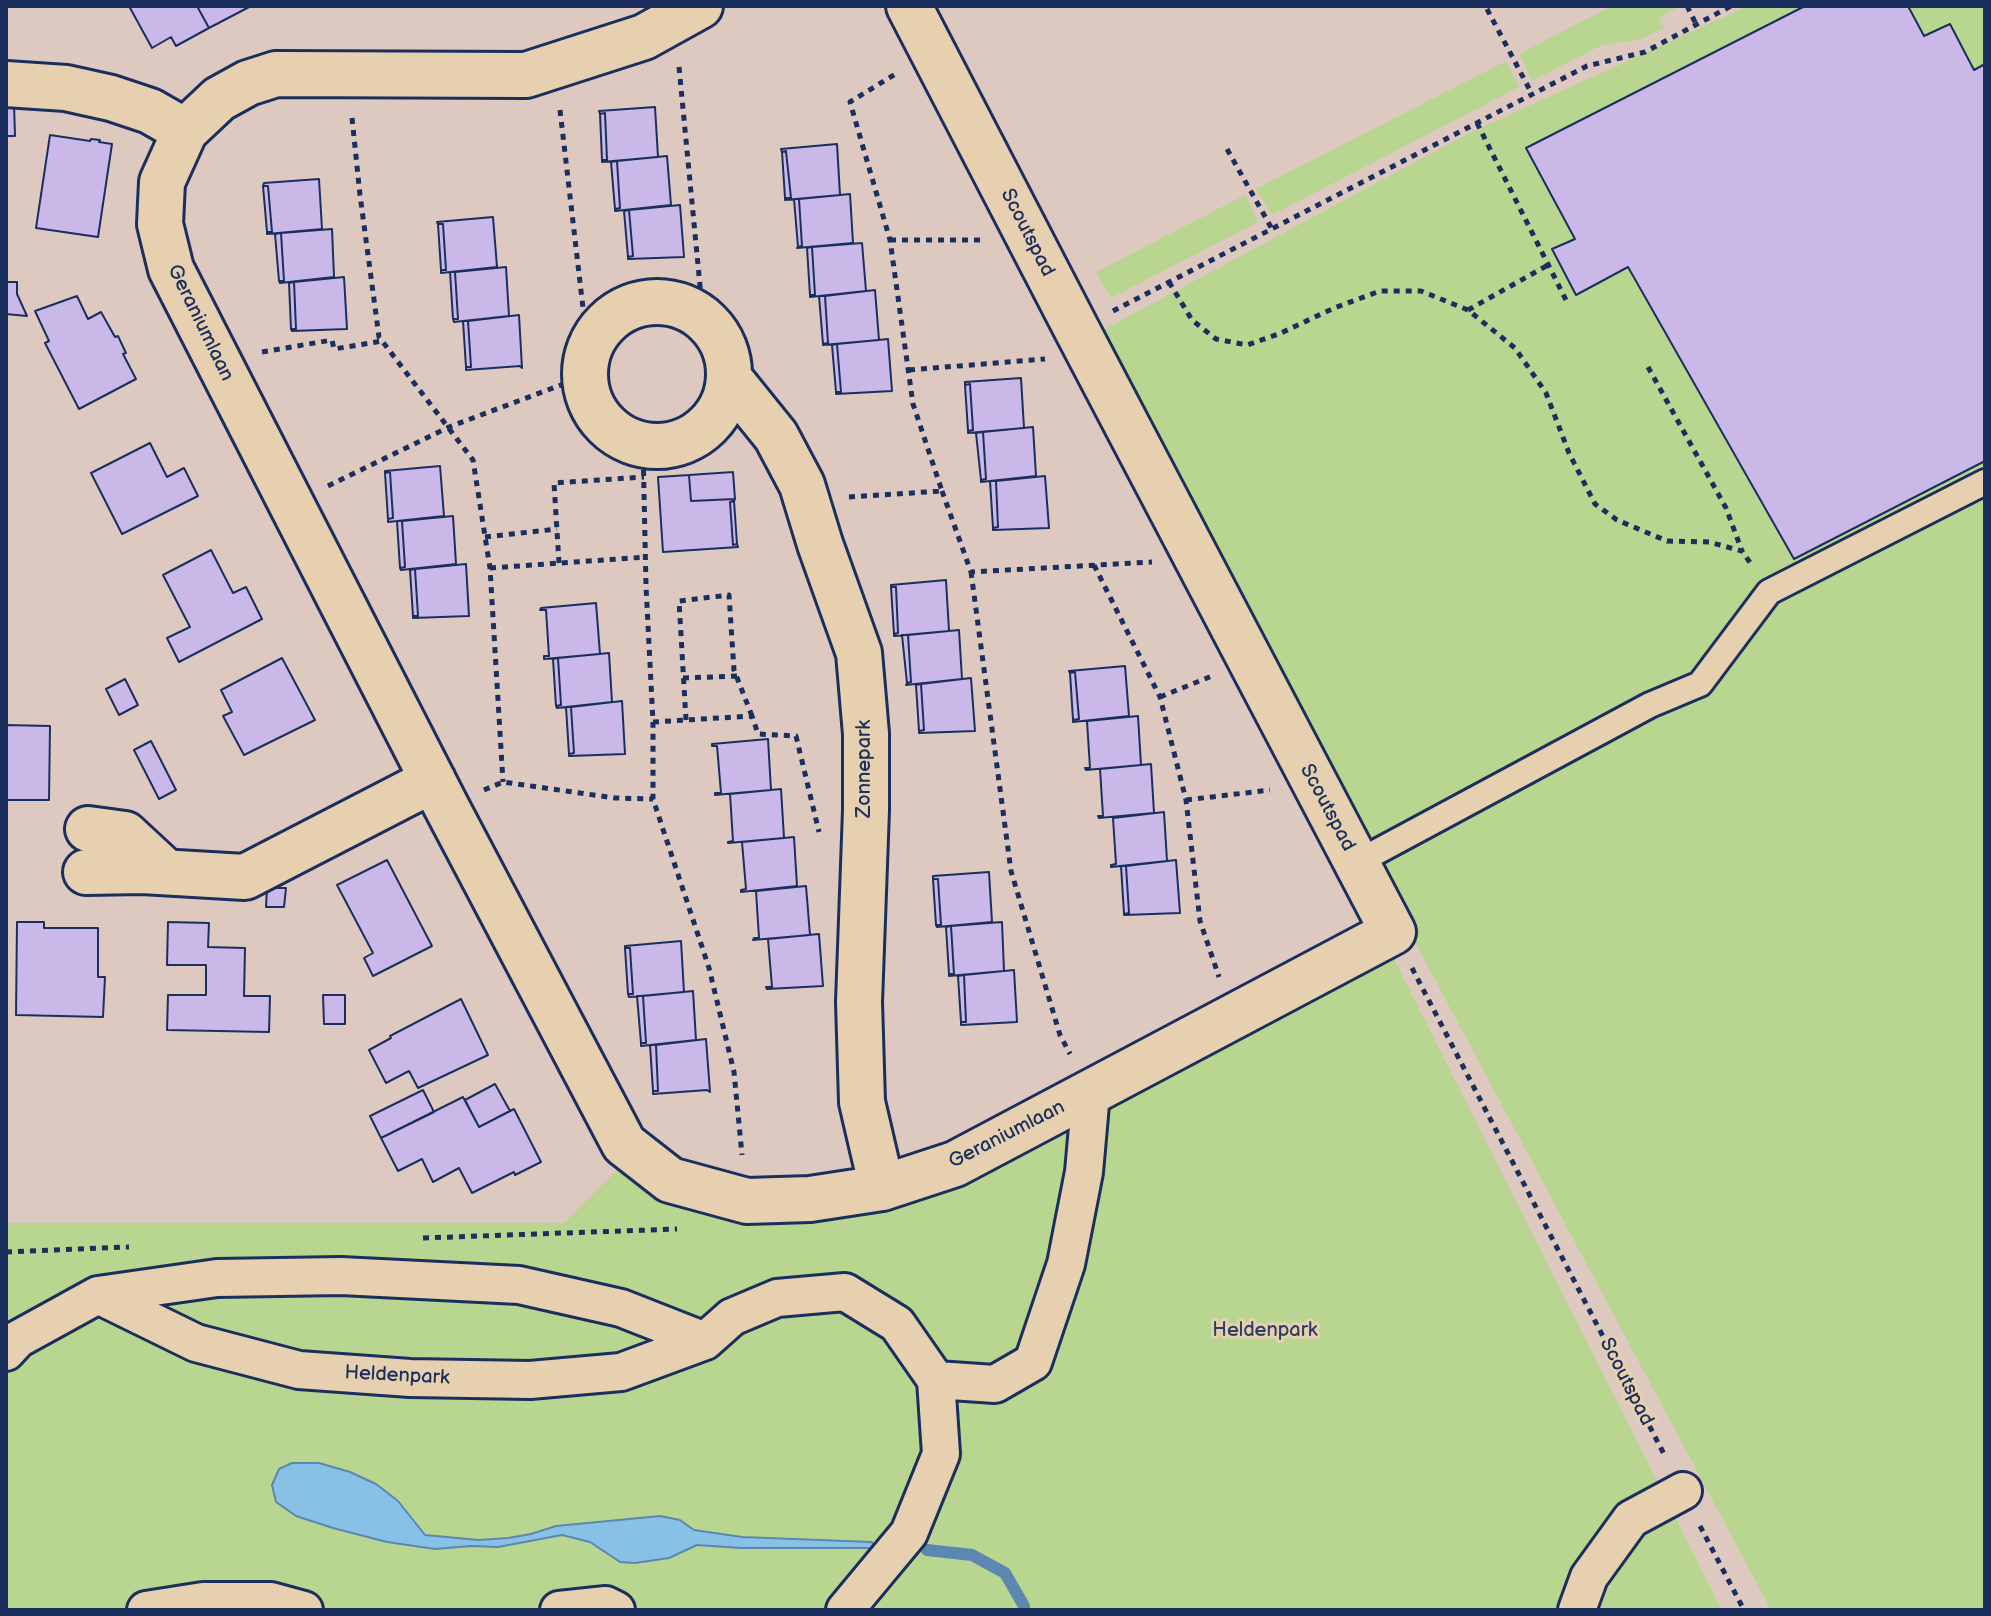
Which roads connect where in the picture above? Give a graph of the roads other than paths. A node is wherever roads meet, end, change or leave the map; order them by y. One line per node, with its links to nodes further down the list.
1 (909, 6): 9 (street, Scoutspad)
2 (687, 13): 4 (street, Geraniumlaan)
3 (6, 84): 4 (street)
4 (185, 131): 7 (street, Geraniumlaan)
5 (730, 379): 5 (street, Zonnepark); 14 (street, Zonnepark)
6 (1985, 482): 9 (lane)
7 (440, 793): 11 (street); 14 (street, Geraniumlaan)
8 (88, 829): 11 (street)
9 (1356, 863): 12 (street, Scoutspad)
10 (86, 872): 11 (street)
11 (166, 872)
12 (1393, 932): 13 (street, Geraniumlaan)
13 (1091, 1093): 14 (street, Geraniumlaan); 18 (street)
14 (882, 1188)
15 (98, 1295): 16 (street); 17 (street); 17 (street, Heldenpark)
16 (10, 1341)
17 (705, 1341): 18 (street, Heldenpark)
18 (936, 1380): 25 (street)
19 (1683, 1491): 26 (street)
20 (203, 1606): 21 (street); 22 (street)
21 (146, 1610)
22 (304, 1610)
23 (559, 1610): 24 (street)
24 (616, 1610)
25 (845, 1610)
26 (1577, 1610)

